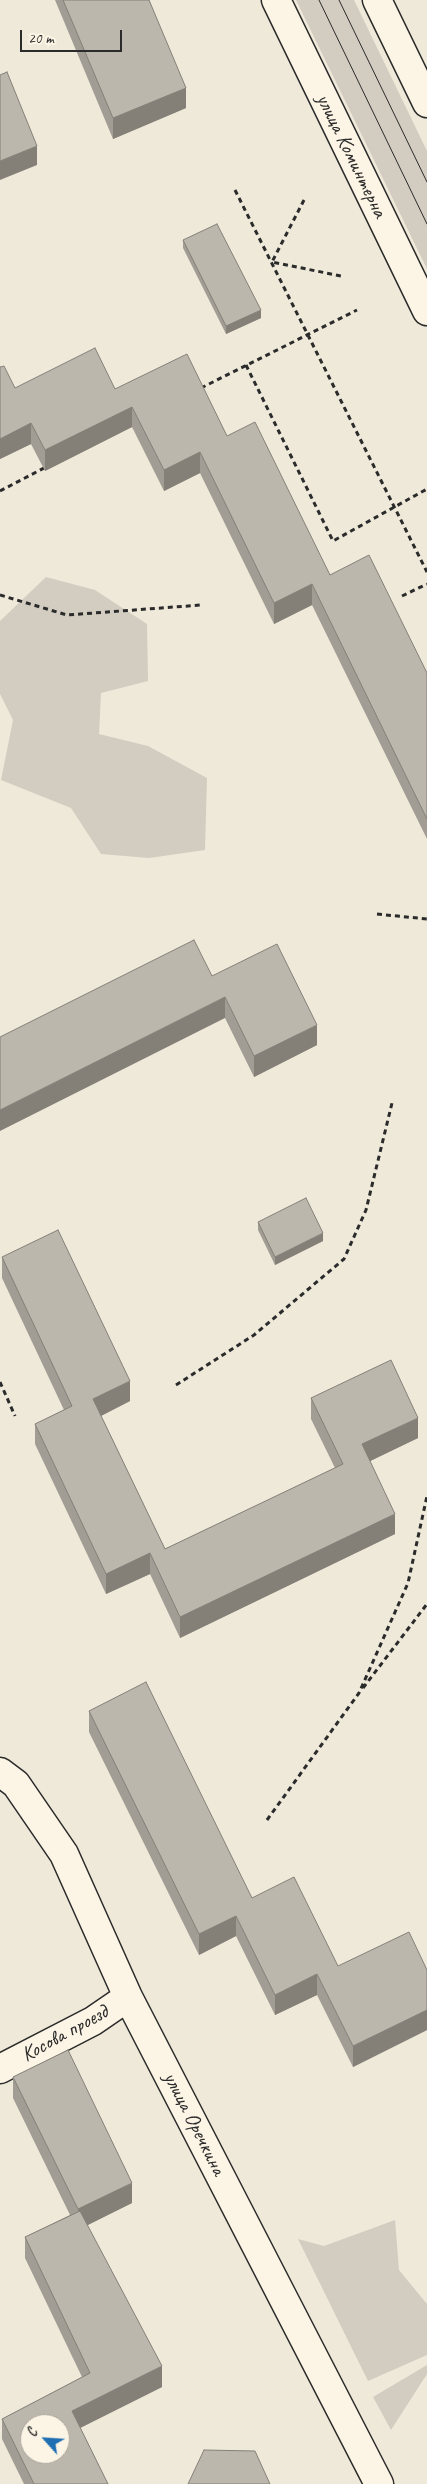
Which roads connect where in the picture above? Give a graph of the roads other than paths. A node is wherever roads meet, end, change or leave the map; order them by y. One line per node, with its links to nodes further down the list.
1 (276, 0): 4 (street, улица Коминтерна)
2 (377, 0): 3 (street)
3 (427, 103)
4 (427, 311)
5 (0, 1772): 6 (street, улица Оречкина)
6 (128, 1997): 7 (street, Косова проезд); 8 (street, улица Оречкина)
7 (0, 2069)
8 (379, 2484)

